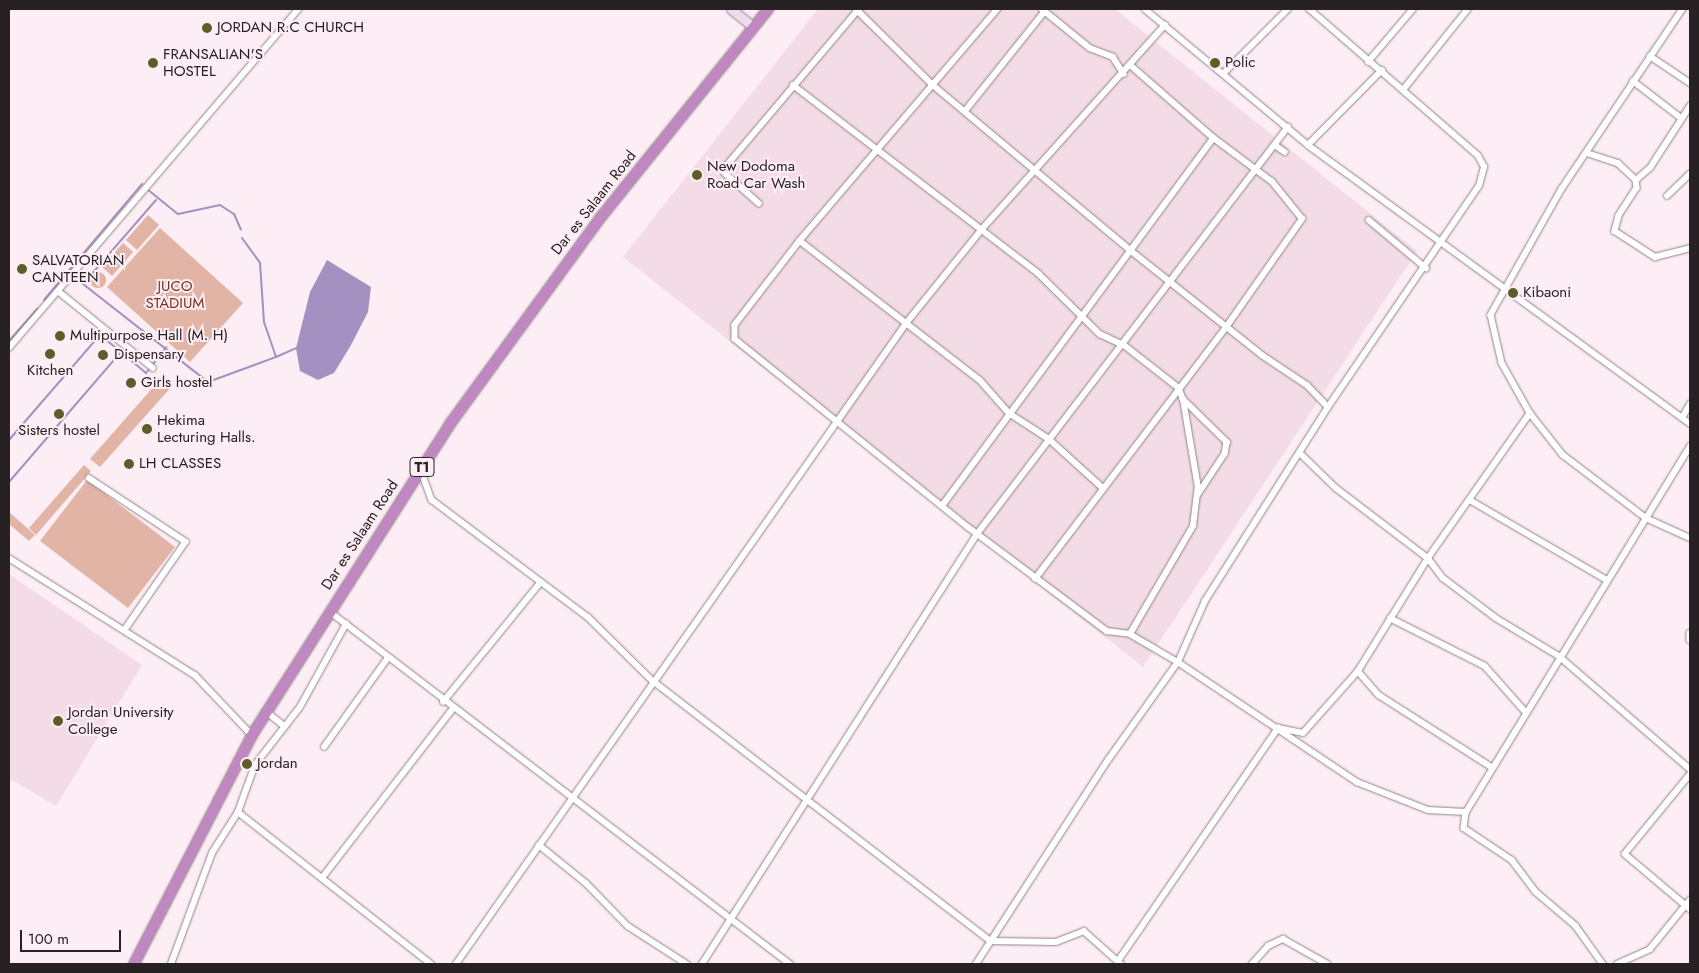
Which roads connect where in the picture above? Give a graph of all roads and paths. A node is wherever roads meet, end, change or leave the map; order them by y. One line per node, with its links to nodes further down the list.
1 (299, 9): 53 (street)
2 (731, 9): 16 (street)
3 (768, 9): 16 (highway, Dar es Salaam Road / T1)
4 (858, 9): 25 (street); 26 (street)
5 (998, 9): 26 (street)
6 (1145, 9): 14 (street)
7 (1158, 9): 14 (street)
8 (1288, 9): 21 (street)
9 (1309, 9): 18 (street)
10 (1413, 9): 18 (street)
11 (1468, 9): 27 (street)
12 (1683, 9): 17 (street)
13 (1044, 10): 22 (street); 29 (street)
14 (1153, 15): 15 (street)
15 (1165, 25): 19 (street); 21 (street)
16 (753, 27): 72 (highway, Dar es Salaam Road / T1)
17 (1650, 56): 23 (street); 24 (street)
18 (1368, 62): 20 (street)
19 (1132, 67): 22 (street); 32 (street)
20 (1382, 70): 27 (street); 34 (street)
21 (1224, 73): 31 (street)
22 (1124, 74): 38 (street)
23 (1633, 82): 30 (street); 37 (street)
24 (1690, 83)
25 (793, 85): 35 (street); 43 (street)
26 (932, 85): 29 (street); 35 (street)
27 (1403, 90): 47 (street)
28 (1690, 106): 30 (street)
29 (965, 111): 38 (street)
30 (1681, 118): 41 (street)
31 (1288, 127): 33 (street); 34 (street)
32 (1213, 138): 39 (street); 49 (street)
33 (1275, 145): 36 (street); 39 (street)
34 (1308, 145): 47 (street)
35 (874, 150): 45 (street); 46 (street)
36 (1285, 152)
37 (1587, 153): 41 (street); 52 (street)
38 (1034, 169): 45 (street); 49 (street)
39 (1255, 170): 51 (street); 56 (street)
40 (1690, 174): 42 (street)
41 (1636, 180): 48 (street)
42 (1667, 196)
43 (759, 204)
44 (1368, 220): 50 (street)
45 (982, 229): 54 (street); 55 (street)
46 (800, 241): 55 (street); 67 (street)
47 (1442, 244): 50 (street); 52 (street)
48 (1690, 248)
49 (1130, 250): 51 (street); 54 (street)
50 (1426, 268): 63 (street)
51 (1173, 282): 56 (street); 57 (street)
52 (1503, 288): 65 (street); 66 (street)
53 (58, 291): 58 (street); 59 (street)
54 (1081, 318): 57 (street); 64 (street)
55 (907, 322): 64 (street); 67 (street)
56 (1227, 326): 60 (street); 63 (street)
57 (1124, 345): 60 (street); 69 (street)
58 (9, 348)
59 (153, 368)
60 (1179, 388): 61 (street); 74 (street)
61 (1183, 399): 75 (street); 75 (street)
62 (1690, 404): 66 (street)
63 (1328, 407): 71 (street)
64 (1008, 412): 69 (street); 77 (street)
65 (1530, 413): 76 (street); 78 (street)
66 (1682, 418): 68 (street)
67 (836, 422): 77 (street); 97 (street)
68 (1690, 424)
69 (1050, 438): 74 (street); 79 (street)
70 (1690, 446): 78 (street)
71 (1300, 453): 82 (street); 95 (street)
72 (420, 469): 85 (street); 86 (highway, Dar es Salaam Road / T1)
73 (89, 478): 89 (street)
74 (1103, 488): 83 (street)
75 (1198, 495): 91 (street)
76 (1470, 500): 82 (street); 84 (street)
77 (942, 506): 79 (street)
78 (1646, 518): 80 (street); 84 (street)
79 (977, 534): 83 (street); 110 (street)
80 (1690, 538)
81 (9, 558): 89 (street)
82 (1428, 558): 87 (street); 93 (street)
83 (1035, 579): 91 (street)
84 (1607, 580): 93 (street)
85 (540, 583): 97 (street); 98 (street)
86 (329, 611): 88 (street); 101 (highway, Dar es Salaam Road / T1)
87 (1390, 618): 96 (street); 100 (street)
88 (346, 624): 94 (street); 102 (street)
89 (125, 630): 104 (street)
90 (1690, 633): 92 (street)
91 (1130, 634): 95 (street)
92 (1690, 640)
93 (1559, 656): 100 (street); 107 (street)
94 (387, 659): 98 (street); 105 (street)
95 (1178, 662): 103 (street); 117 (street)
96 (1358, 671): 103 (street); 106 (street)
97 (653, 681): 109 (street); 110 (street)
98 (442, 702): 99 (street)
99 (452, 710): 109 (street); 114 (street)
100 (1525, 711): 106 (street)
101 (267, 712): 102 (street); 104 (highway, Dar es Salaam Road / T1)
102 (284, 726): 111 (street)
103 (1278, 728): 112 (street); 118 (street)
104 (252, 735): 119 (highway, Dar es Salaam Road / T1)
105 (324, 747)
106 (1490, 766): 112 (street)
107 (1690, 769)
108 (1690, 775): 115 (street)
109 (571, 798): 113 (street); 116 (street)
110 (806, 800): 116 (street); 117 (street)
111 (238, 812): 114 (street); 120 (street)
112 (1466, 812): 129 (street)
113 (539, 845): 122 (street); 123 (street)
114 (322, 878): 121 (street)
115 (1689, 904): 130 (street)
116 (729, 917): 124 (street); 125 (street)
117 (991, 941): 118 (street); 126 (street)
118 (1120, 963)
119 (134, 964)
120 (171, 964)
121 (431, 964)
122 (456, 964)
123 (687, 964)
124 (702, 964)
125 (790, 964)
126 (976, 964)
127 (1252, 964): 128 (street)
128 (1328, 964)
129 (1604, 964)
130 (1617, 964)

